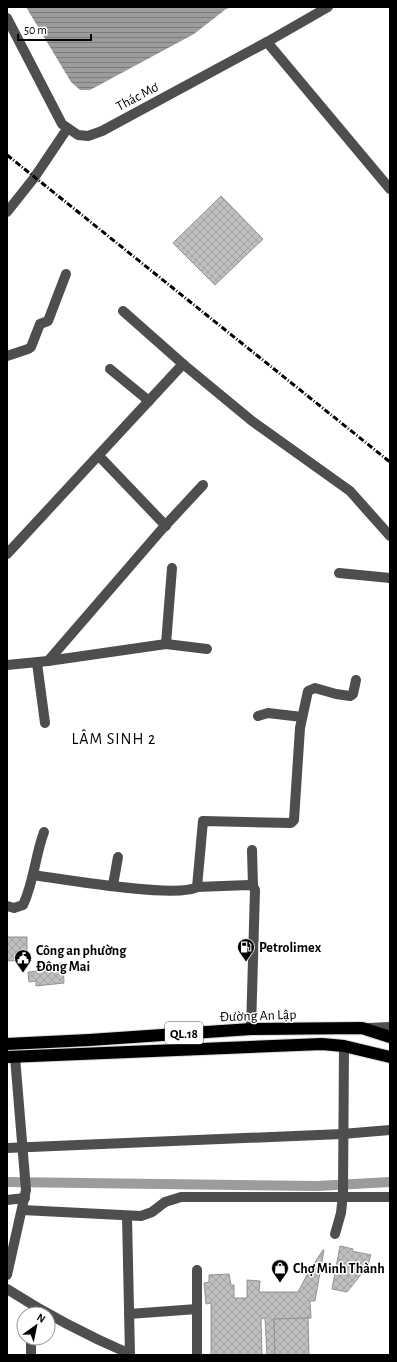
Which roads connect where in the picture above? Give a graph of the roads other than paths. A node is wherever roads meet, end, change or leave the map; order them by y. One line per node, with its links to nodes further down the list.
1 (328, 7): 3 (street, Thác Mơ)
2 (7, 18): 4 (street)
3 (267, 42): 4 (street, Thác Mơ); 5 (street)
4 (67, 129): 6 (street)
5 (390, 189)
6 (7, 212)
7 (66, 274): 9 (street)
8 (123, 311): 10 (street)
9 (7, 356)
10 (183, 364): 12 (street); 16 (street)
11 (110, 369): 12 (street)
12 (150, 401): 13 (street)
13 (99, 456): 15 (street); 17 (street)
14 (203, 485): 15 (street)
15 (166, 526): 23 (street)
16 (390, 536)
17 (7, 554)
18 (172, 568): 21 (street)
19 (339, 573): 20 (street)
20 (390, 578)
21 (166, 644): 22 (street); 23 (street)
22 (207, 649)
23 (48, 662): 24 (street)
24 (37, 663): 25 (street); 29 (street)
25 (7, 665)
26 (356, 680): 28 (street)
27 (258, 716): 28 (street)
28 (302, 717): 36 (street)
29 (45, 724)
30 (44, 832): 33 (street)
31 (252, 850): 35 (street)
32 (118, 857): 34 (street)
33 (33, 875): 34 (street); 37 (street)
34 (113, 885): 36 (street)
35 (253, 886): 36 (street); 40 (street)
36 (197, 887)
37 (7, 906)
38 (390, 1027): 39 (street)
39 (362, 1028): 40 (highway, Đường An Lập / QL.18); 41 (highway, Đường An Lập / QL.18); 43 (highway)
40 (251, 1029): 42 (highway, Đường An Lập / QL.18)
41 (390, 1037)
42 (7, 1044)
43 (349, 1047): 44 (highway, QL.18); 45 (highway, QL.18); 47 (street)
44 (388, 1056)
45 (11, 1057): 49 (street)
46 (390, 1130): 47 (street)
47 (342, 1134): 49 (street); 51 (street)
48 (7, 1148): 49 (street)
49 (24, 1148): 50 (street)
50 (26, 1194): 53 (street); 54 (street)
51 (343, 1196): 52 (street); 55 (street); 56 (street)
52 (390, 1197)
53 (7, 1200)
54 (22, 1210): 55 (street); 58 (street)
55 (128, 1216): 62 (street)
56 (335, 1234)
57 (197, 1270): 61 (street)
58 (7, 1275)
59 (7, 1289): 60 (street)
60 (30, 1303): 63 (street)
61 (197, 1309): 62 (street); 64 (street)
62 (129, 1314): 63 (street)
63 (130, 1355)
64 (197, 1355)

